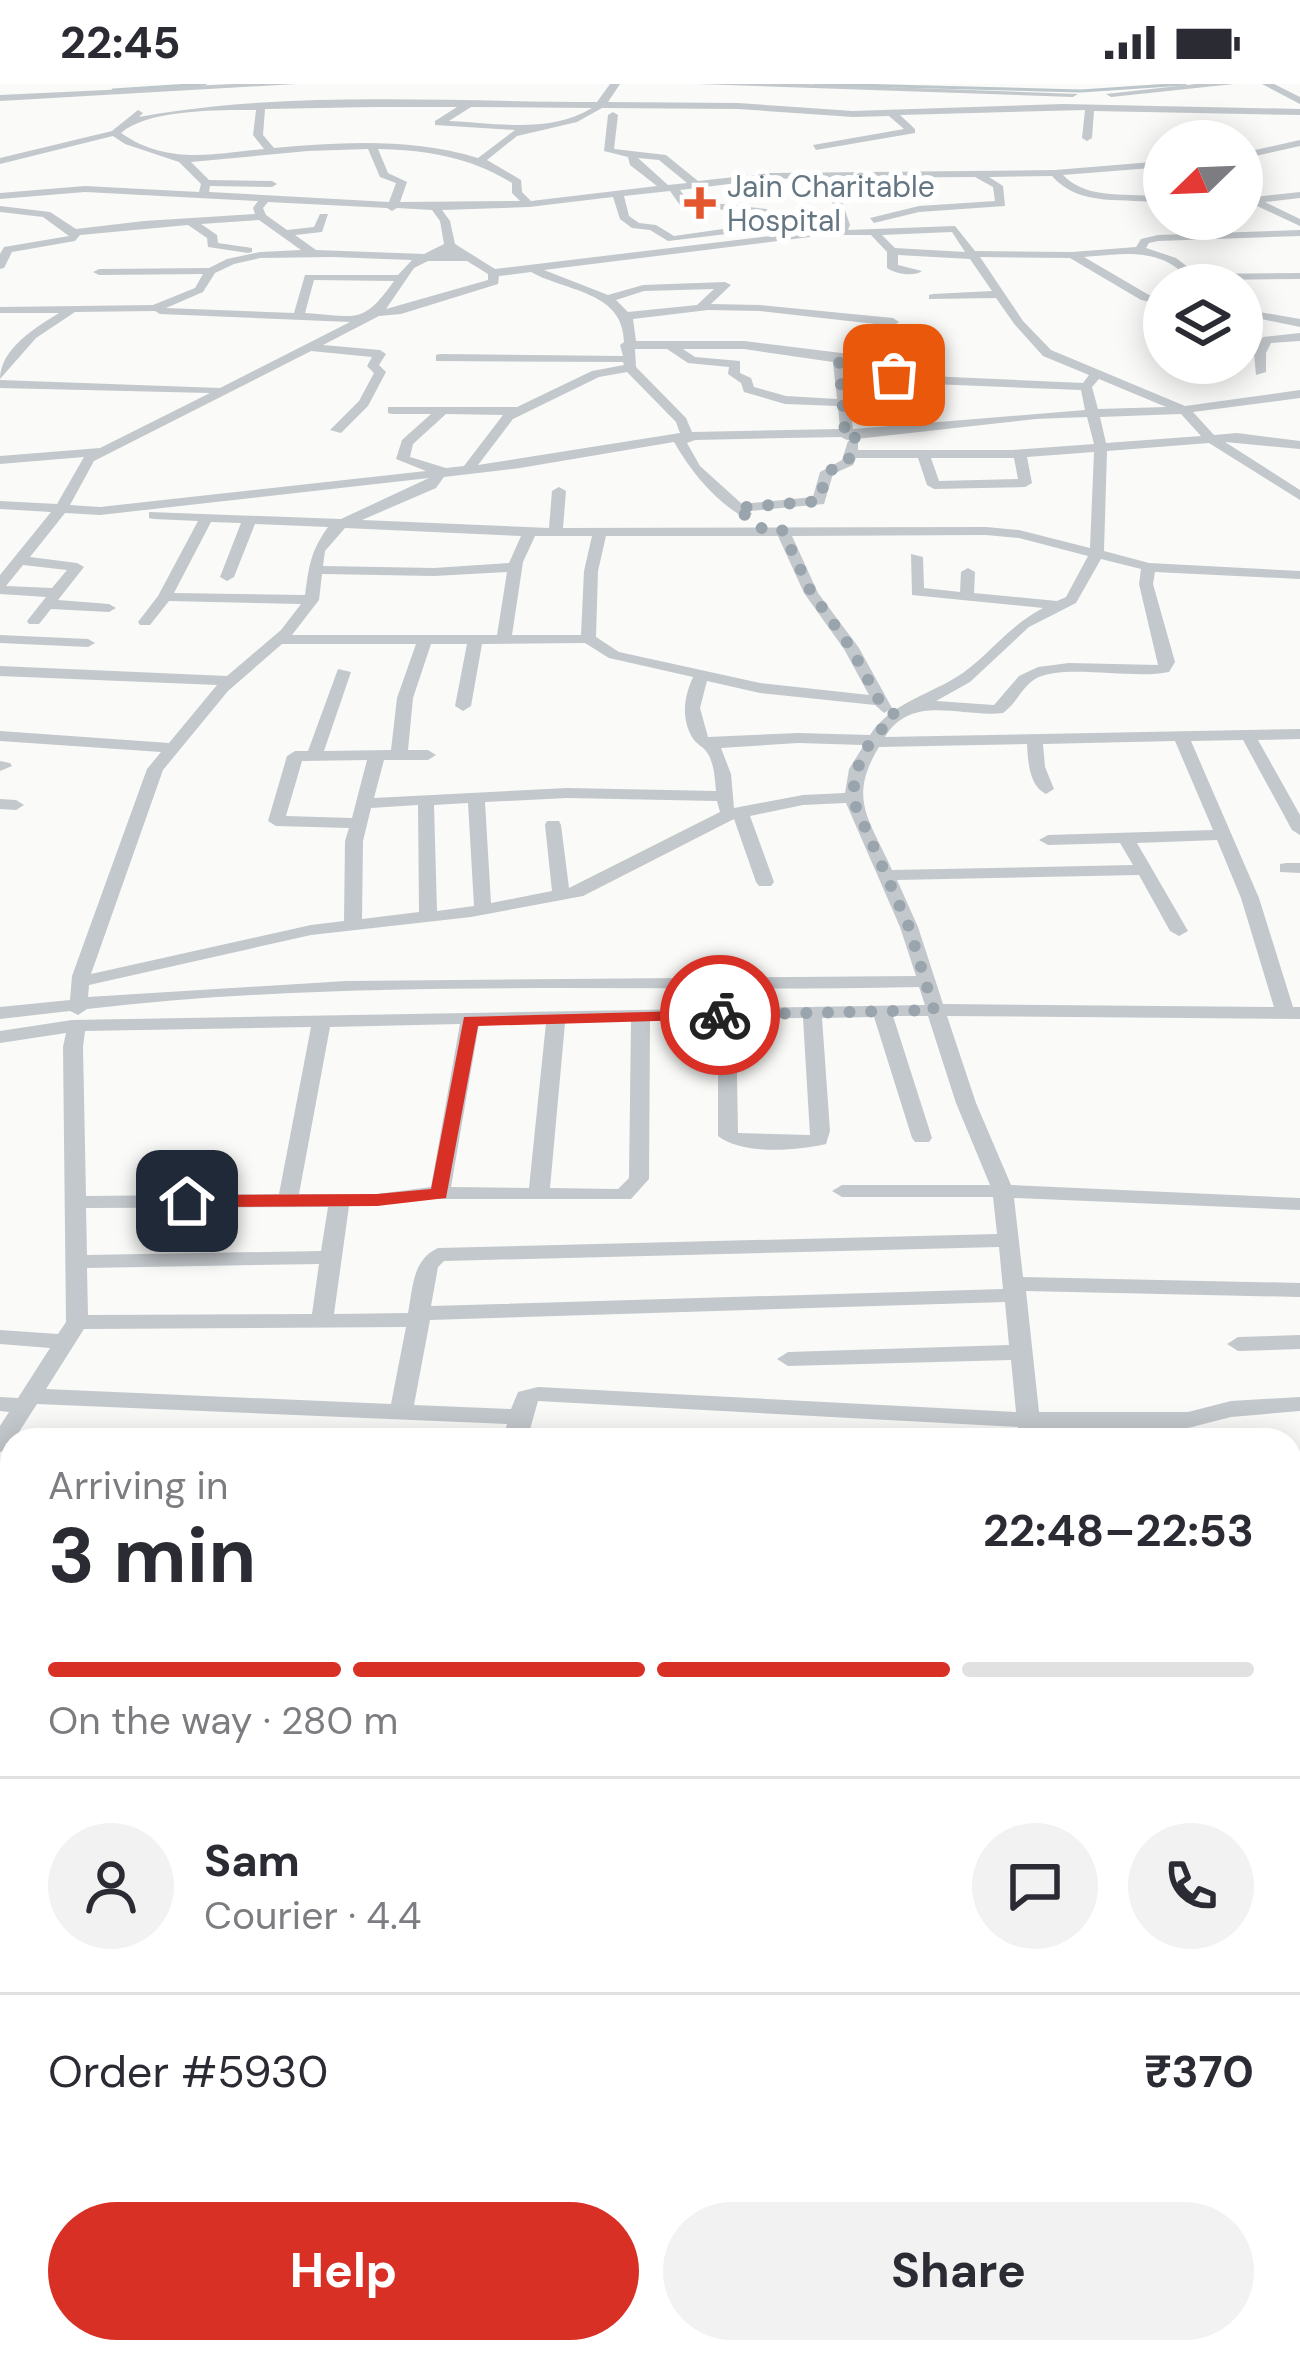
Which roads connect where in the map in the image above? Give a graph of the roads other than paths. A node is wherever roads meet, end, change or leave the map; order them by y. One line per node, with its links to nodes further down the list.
1 (291, 84): 7 (street)
2 (615, 84): 15 (street)
3 (704, 84): 6 (street)
4 (1229, 84): 6 (street)
5 (1267, 84): 9 (street)
6 (857, 86): 18 (street)
7 (144, 88): 8 (street); 21 (street)
8 (0, 95)
9 (1300, 101)
10 (468, 105): 11 (street); 12 (street); 23 (street)
11 (534, 105): 15 (street); 23 (street)
12 (319, 106): 13 (street); 20 (street)
13 (261, 107): 21 (street); 31 (street)
14 (1090, 107): 16 (street); 19 (street); 25 (street)
15 (605, 110): 17 (street); 23 (street); 34 (street)
16 (1300, 112)
17 (794, 113): 18 (street); 28 (street)
18 (858, 113): 19 (street)
19 (892, 113): 28 (street)
20 (335, 117)
21 (132, 121): 24 (street)
22 (345, 129): 27 (street)
23 (526, 129): 36 (street)
24 (115, 133): 29 (street); 35 (street)
25 (1087, 138)
26 (1299, 144): 32 (street)
27 (366, 146): 31 (street); 36 (street); 57 (street)
28 (816, 147): 41 (street)
29 (55, 148): 30 (street); 33 (street)
30 (0, 150)
31 (271, 150): 35 (street)
32 (1263, 152)
33 (31, 154): 37 (street); 43 (street)
34 (633, 155): 46 (street); 47 (street)
35 (184, 160): 44 (street)
36 (481, 160): 55 (street)
37 (0, 161)
38 (1143, 166): 39 (street)
39 (1055, 173): 40 (street); 56 (street)
40 (977, 174): 42 (street); 65 (street)
41 (814, 175): 42 (street); 46 (street)
42 (828, 176): 65 (street)
43 (5, 179)
44 (206, 183): 45 (street); 51 (street)
45 (272, 184)
46 (697, 186): 47 (street)
47 (670, 189): 49 (street); 65 (street)
48 (1300, 194): 52 (street)
49 (618, 195): 55 (street); 66 (street)
50 (0, 196): 51 (street)
51 (202, 196): 53 (street)
52 (1263, 200)
53 (263, 202): 57 (street); 60 (street)
54 (1263, 203): 63 (street)
55 (529, 204): 58 (street)
56 (1143, 204)
57 (392, 208): 58 (street)
58 (435, 208): 71 (street)
59 (0, 209): 67 (street)
60 (260, 216): 61 (street); 64 (street); 68 (street)
61 (324, 216): 62 (street); 68 (street)
62 (378, 217)
63 (1300, 223)
64 (192, 224): 67 (street); 75 (street)
65 (826, 229): 70 (street); 82 (street)
66 (723, 232)
67 (74, 233): 81 (street)
68 (286, 233): 74 (street)
69 (1300, 233): 72 (street)
70 (875, 235): 73 (street); 76 (street)
71 (450, 245): 78 (street); 79 (street)
72 (1140, 250): 77 (street); 80 (street)
73 (892, 251): 76 (street); 84 (street)
74 (313, 253): 75 (street); 78 (street)
75 (286, 255): 83 (street)
76 (975, 255): 77 (street); 90 (street)
77 (1072, 255): 92 (street)
78 (425, 256): 79 (street); 88 (street)
79 (465, 257): 86 (street)
80 (1177, 264)
81 (0, 266)
82 (533, 268): 86 (street); 93 (street)
83 (211, 271): 85 (street); 95 (street)
84 (916, 271)
85 (99, 272)
86 (494, 273): 99 (street)
87 (1300, 276): 89 (street)
88 (399, 278): 98 (street); 99 (street)
89 (1263, 278)
90 (1000, 294): 91 (street); 111 (street)
91 (933, 297)
92 (1143, 297)
93 (605, 300): 96 (street); 100 (street)
94 (75, 307): 95 (street); 97 (street); 112 (street)
95 (155, 308): 98 (street)
96 (700, 308): 100 (street); 102 (street)
97 (0, 310)
98 (299, 316): 99 (street)
99 (371, 316): 106 (street)
100 (626, 316): 109 (street)
101 (1263, 316): 103 (street)
102 (893, 322)
103 (1300, 322)
104 (1300, 338): 107 (street)
105 (672, 346): 109 (street); 110 (street); 118 (street)
106 (306, 347): 116 (street); 126 (street)
107 (1263, 348)
108 (440, 358): 109 (street)
109 (628, 358): 121 (street); 130 (street)
110 (839, 359): 113 (street); 118 (street)
111 (1096, 374): 115 (street); 123 (street)
112 (0, 379): 116 (street)
113 (952, 381): 114 (street); 125 (street)
114 (1004, 385): 115 (street); 124 (street)
115 (1086, 387): 122 (street)
116 (223, 390): 133 (street)
117 (1300, 397): 123 (street)
118 (843, 403): 127 (street)
119 (392, 410): 120 (street)
120 (444, 410): 121 (street); 139 (street)
121 (519, 411): 138 (street)
122 (1092, 415): 123 (street); 124 (street); 132 (street)
123 (1190, 415): 128 (street); 129 (street)
124 (1000, 419): 125 (street)
125 (948, 424): 127 (street)
126 (336, 430)
127 (851, 434): 130 (street); 135 (street)
128 (1242, 437): 129 (street); 131 (street)
129 (1210, 438): 132 (street); 141 (street)
130 (683, 439): 138 (street); 139 (street); 144 (street)
131 (1300, 445)
132 (1101, 447): 134 (street); 154 (street)
133 (99, 452): 137 (street); 143 (street)
134 (1020, 453): 136 (street); 136 (street)
135 (850, 454): 136 (street); 144 (street)
136 (923, 455)
137 (0, 460)
138 (469, 468): 139 (street)
139 (440, 472): 145 (street); 148 (street)
140 (560, 491): 153 (street)
141 (1300, 496)
142 (0, 505): 143 (street)
143 (62, 508): 145 (street); 157 (street)
144 (736, 508): 149 (street)
145 (100, 512): 146 (street)
146 (206, 518): 147 (street); 165 (street)
147 (249, 521): 148 (street); 163 (street)
148 (335, 527): 152 (street); 160 (street)
149 (764, 530): 150 (street); 151 (street)
150 (782, 530): 154 (street); 184 (street)
151 (600, 531): 153 (street); 174 (street)
152 (530, 532): 153 (street); 158 (street)
153 (556, 532)
154 (1097, 552): 159 (street); 169 (street)
155 (916, 557): 166 (street)
156 (0, 561): 157 (street)
157 (19, 561): 164 (street); 167 (street)
158 (515, 567): 160 (street); 176 (street)
159 (1149, 567): 162 (street); 185 (street)
160 (313, 570): 168 (street)
161 (968, 572): 166 (street)
162 (1300, 575)
163 (227, 577)
164 (0, 587): 167 (street)
165 (165, 597): 168 (street); 172 (street)
166 (967, 597): 169 (street)
167 (51, 598): 170 (street); 171 (street)
168 (312, 600): 175 (street)
169 (1060, 605): 185 (street)
170 (109, 608)
171 (34, 621)
172 (145, 622)
173 (0, 639): 179 (street)
174 (588, 639): 176 (street); 182 (street)
175 (279, 640): 177 (street); 183 (street)
176 (504, 640): 178 (street)
177 (425, 641): 178 (street); 199 (street)
178 (475, 641): 186 (street)
179 (88, 643)
180 (0, 671): 183 (street)
181 (343, 672): 196 (street)
182 (701, 676): 184 (street); 194 (street)
183 (230, 681): 195 (street)
184 (880, 701): 187 (street)
185 (918, 704): 187 (street)
186 (463, 706)
187 (895, 715): 193 (street)
188 (1300, 734): 189 (street)
189 (1248, 735): 192 (street); 208 (street)
190 (0, 736): 195 (street)
191 (1034, 738): 192 (street); 193 (street); 200 (street)
192 (1182, 738): 209 (street)
193 (871, 741): 194 (street); 201 (street)
194 (710, 744): 205 (street)
195 (175, 748): 221 (street)
196 (315, 754): 198 (street); 206 (street)
197 (428, 754): 199 (street)
198 (377, 755): 199 (street); 204 (street)
199 (399, 755)
200 (1046, 789)
201 (852, 798): 205 (street); 213 (street)
202 (476, 799): 203 (street); 205 (street); 216 (street)
203 (426, 801): 204 (street); 217 (street)
204 (365, 803): 206 (street)
205 (731, 808): 214 (street); 215 (street)
206 (359, 823): 218 (street)
207 (553, 825): 215 (street)
208 (1300, 830)
209 (1226, 835): 210 (street); 225 (street)
210 (1126, 838): 211 (street); 212 (street)
211 (1048, 840)
212 (1144, 870): 213 (street); 219 (street)
213 (885, 875): 220 (street)
214 (765, 882)
215 (561, 896): 216 (street)
216 (483, 910): 217 (street)
217 (428, 917): 218 (street)
218 (353, 923): 221 (street)
219 (1179, 931)
220 (926, 981): 221 (street); 222 (street)
221 (79, 991): 224 (street); 232 (street)
222 (934, 1010): 223 (street); 225 (street); 236 (street)
223 (882, 1011): 226 (street); 234 (street)
224 (0, 1012)
225 (1292, 1012)
226 (812, 1013): 227 (street); 227 (street)
227 (727, 1015): 228 (street)
228 (641, 1017): 229 (street); 238 (street)
229 (556, 1019): 230 (street); 238 (street)
230 (470, 1021): 231 (street); 237 (street)
231 (321, 1024): 232 (street); 239 (street)
232 (75, 1026): 233 (street); 241 (street)
233 (0, 1037)
234 (922, 1138)
235 (842, 1191): 236 (street)
236 (1003, 1191): 242 (street); 243 (street)
237 (440, 1194): 238 (street); 240 (street)
238 (539, 1195)
239 (288, 1200): 240 (street); 241 (street)
240 (339, 1201): 244 (street)
241 (75, 1202): 245 (street)
242 (1300, 1204)
243 (1011, 1240): 246 (street); 248 (street)
244 (331, 1257): 245 (street); 249 (street)
245 (77, 1262): 250 (street)
246 (1017, 1289): 247 (street); 248 (street); 254 (street)
247 (1300, 1290)
248 (419, 1317): 249 (street); 259 (street)
249 (322, 1321): 250 (street)
250 (71, 1332): 251 (street); 256 (street)
251 (0, 1337)
252 (1300, 1342): 253 (street)
253 (1238, 1344)
254 (1024, 1352): 255 (street); 263 (street)
255 (788, 1359)
256 (29, 1401): 257 (street); 259 (street); 260 (street)
257 (0, 1404)
258 (1300, 1404): 264 (street)
259 (401, 1412): 261 (street)
260 (11, 1428)
261 (518, 1428): 262 (street)
262 (1004, 1428)
263 (1031, 1428)
264 (1062, 1428)

